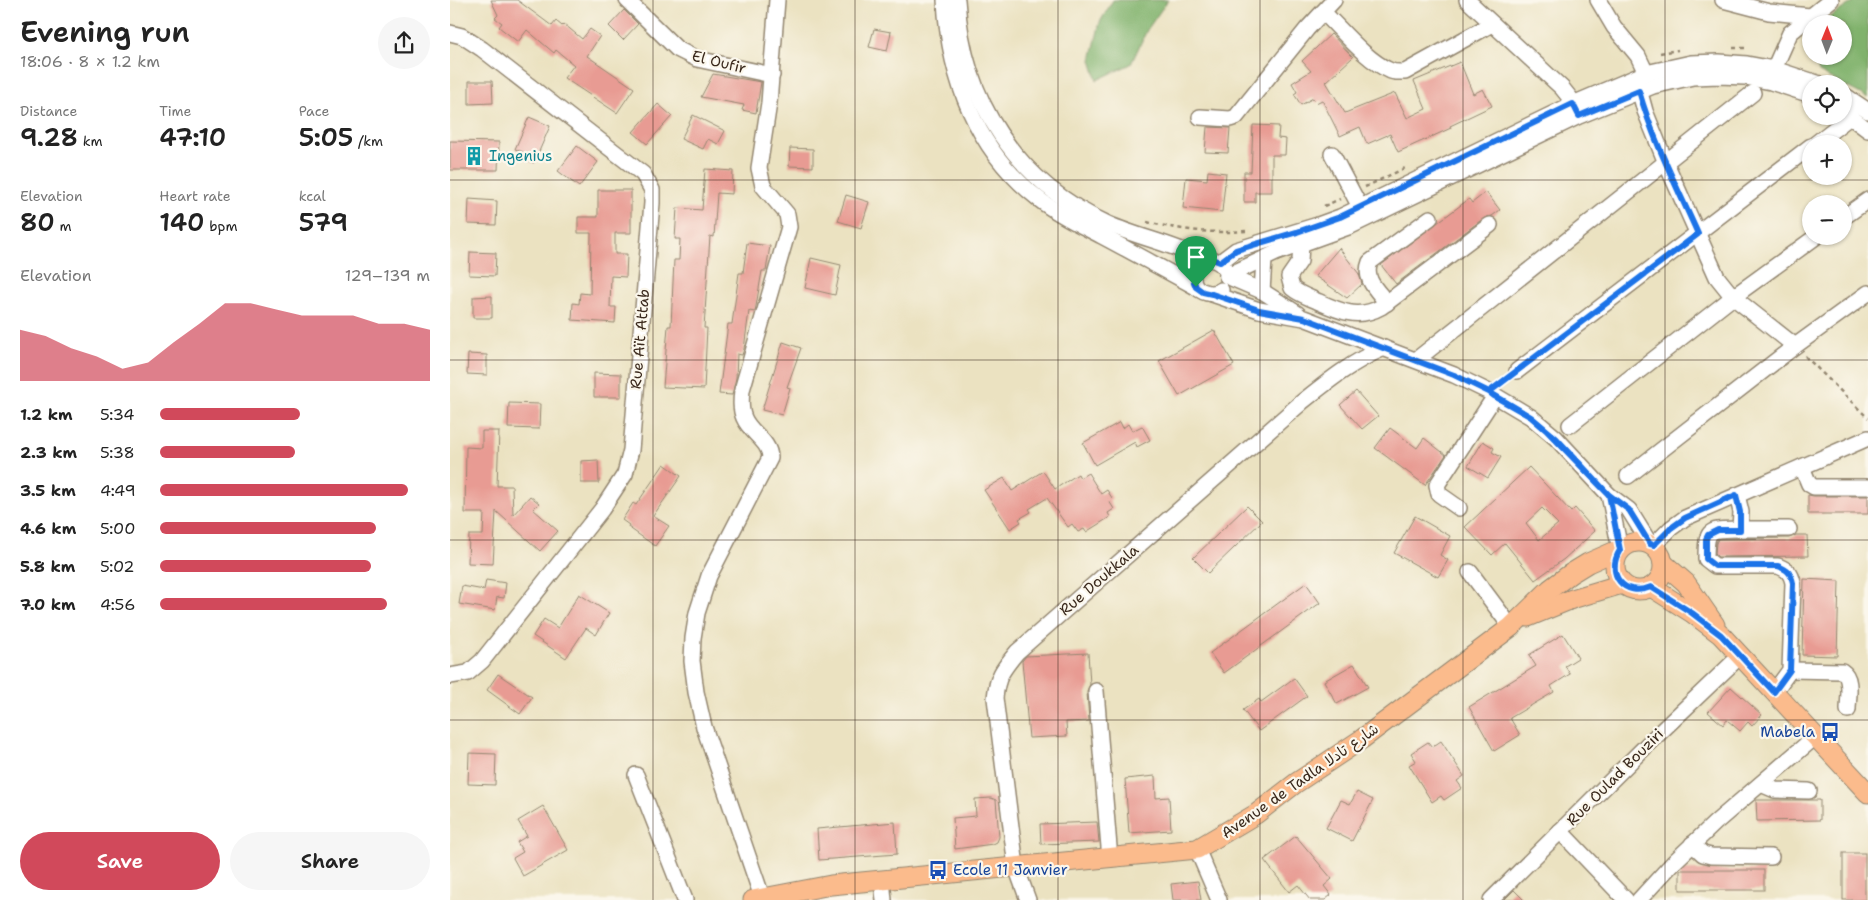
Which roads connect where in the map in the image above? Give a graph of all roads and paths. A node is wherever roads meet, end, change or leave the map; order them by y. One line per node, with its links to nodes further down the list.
1 (627, 0): 16 (street, El Oufir)
2 (778, 0): 16 (street)
3 (945, 0): 50 (street)
4 (958, 0): 46 (street)
5 (1334, 0): 10 (street)
6 (1467, 0): 14 (street)
7 (1598, 0): 18 (street)
8 (1723, 0): 11 (street)
9 (1831, 0): 12 (street)
10 (1323, 12): 14 (street); 25 (street)
11 (1802, 15)
12 (1811, 15)
13 (1802, 23): 17 (street)
14 (1492, 24): 23 (street)
15 (450, 33): 84 (street, Rue Aït Attab)
16 (772, 75): 100 (street)
17 (1772, 75): 18 (street); 19 (street); 20 (street)
18 (1640, 80): 23 (street); 32 (street)
19 (1802, 81)
20 (1802, 90)
21 (1753, 92): 32 (street)
22 (1852, 101): 24 (street)
23 (1576, 110): 33 (street)
24 (1868, 112)
25 (1200, 118)
26 (1852, 118): 28 (street)
27 (1835, 125): 29 (street)
28 (1868, 130)
29 (1825, 135)
30 (1802, 153): 43 (street)
31 (1332, 154): 35 (street)
32 (1666, 163): 43 (street); 60 (street)
33 (1459, 166): 35 (street); 44 (street)
34 (1408, 167): 35 (path)
35 (1356, 200): 37 (path); 48 (street)
36 (1868, 200): 38 (street)
37 (1318, 209)
38 (1852, 211)
39 (1430, 218): 55 (street)
40 (1138, 220): 42 (path)
41 (1490, 225): 55 (street)
42 (1251, 231)
43 (1698, 234): 54 (street); 61 (street)
44 (1301, 244): 47 (street); 55 (street)
45 (1805, 245): 54 (street)
46 (1204, 260): 48 (street); 50 (street)
47 (1264, 260): 49 (street); 51 (street)
48 (1220, 262): 49 (street)
49 (1228, 276): 51 (street); 53 (street)
50 (1196, 287): 53 (street)
51 (1262, 291): 56 (street)
52 (1868, 293): 57 (street)
53 (1212, 294): 56 (street)
54 (1733, 297): 57 (street); 64 (street)
55 (1387, 303)
56 (1304, 318): 58 (street)
57 (1795, 346): 67 (street)
58 (1384, 348): 60 (street); 98 (street, Rue Doukkala)
59 (1807, 358): 63 (path)
60 (1416, 360): 62 (street)
61 (1517, 371)
62 (1494, 396): 69 (street); 71 (street)
63 (1868, 418)
64 (1570, 426)
65 (1868, 438): 66 (street)
66 (1802, 467): 68 (street); 70 (street)
67 (1628, 476)
68 (1868, 487)
69 (1609, 495): 74 (street); 75 (street)
70 (1736, 495): 72 (street); 74 (street)
71 (1459, 508)
72 (1740, 530): 73 (street); 83 (street)
73 (1788, 530)
74 (1652, 545): 75 (main road); 76 (main road)
75 (1620, 550): 78 (main road); 80 (main road, Avenue de Tadla شارع تادلا)
76 (1663, 563): 79 (main road); 81 (main road)
77 (1470, 572): 80 (street)
78 (1622, 584): 79 (main road); 80 (main road, Avenue de Tadla شارع تادلا)
79 (1651, 587): 81 (main road)
80 (1515, 624): 95 (main road, Avenue de Tadla شارع تادلا)
81 (1721, 635): 82 (main road)
82 (1741, 655): 86 (main road); 93 (street, Rue Oulad Bouziri)
83 (1790, 670): 86 (street); 87 (street)
84 (450, 676)
85 (1096, 691): 97 (street)
86 (1774, 692): 88 (main road)
87 (1848, 710)
88 (1815, 737): 90 (street); 92 (main road)
89 (636, 775): 101 (street)
90 (1761, 784): 91 (street); 94 (street)
91 (1809, 791)
92 (1868, 793)
93 (1560, 832): 105 (street, Rue Oulad Bouziri); 106 (street)
94 (1692, 844): 96 (street); 107 (street)
95 (1197, 849): 97 (main road, Avenue de Tadla شارع تادلا); 104 (street)
96 (1771, 857)
97 (1110, 859): 98 (main road, Avenue de Tadla شارع تادلا)
98 (1016, 867): 99 (main road, Avenue de Tadla شارع تادلا); 103 (street, Rue Doukkala)
99 (882, 880): 100 (main road, Avenue de Tadla شارع تادلا); 102 (street)
100 (767, 899)
101 (685, 900)
102 (884, 900)
103 (1028, 900)
104 (1219, 900)
105 (1491, 900)
106 (1626, 900)
107 (1639, 900)

